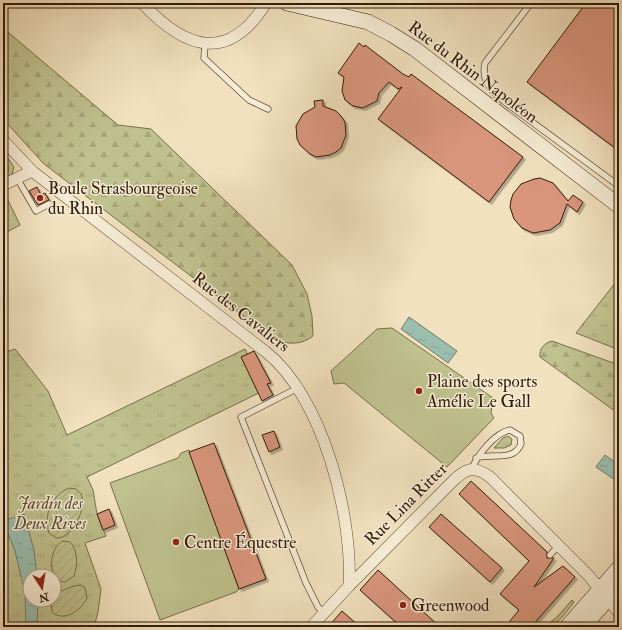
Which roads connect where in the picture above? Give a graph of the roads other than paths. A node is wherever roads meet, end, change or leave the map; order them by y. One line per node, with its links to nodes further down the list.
1 (142, 3): 5 (street)
2 (266, 3): 5 (street)
3 (287, 3): 13 (main road, Rue du Rhin Napoléon)
4 (531, 3): 11 (lane)
5 (205, 44): 6 (lane)
6 (268, 109)
7 (4, 143): 8 (street, Rue des Cavaliers)
8 (32, 171): 9 (street); 14 (street, Rue des Cavaliers)
9 (17, 178): 10 (street); 12 (lane)
10 (3, 185)
11 (619, 186)
12 (49, 204)
13 (619, 206)
14 (298, 388): 20 (street, Rue des Cavaliers); 23 (lane)
15 (476, 458): 15 (lane); 16 (lane)
16 (472, 469): 17 (street, Rue Lina Ritter); 20 (street, Rue Lina Ritter)
17 (560, 545): 18 (lane); 22 (street, Rue Lina Ritter)
18 (550, 554)
19 (619, 568): 22 (main road)
20 (349, 586): 23 (street, Rue Lina Ritter)
21 (619, 586): 22 (main road)
22 (605, 593): 24 (street, Rue Lina Ritter); 26 (main road); 27 (main road)
23 (324, 613): 25 (street, Rue Lina Ritter)
24 (619, 613)
25 (311, 627)
26 (567, 627)
27 (583, 627)

